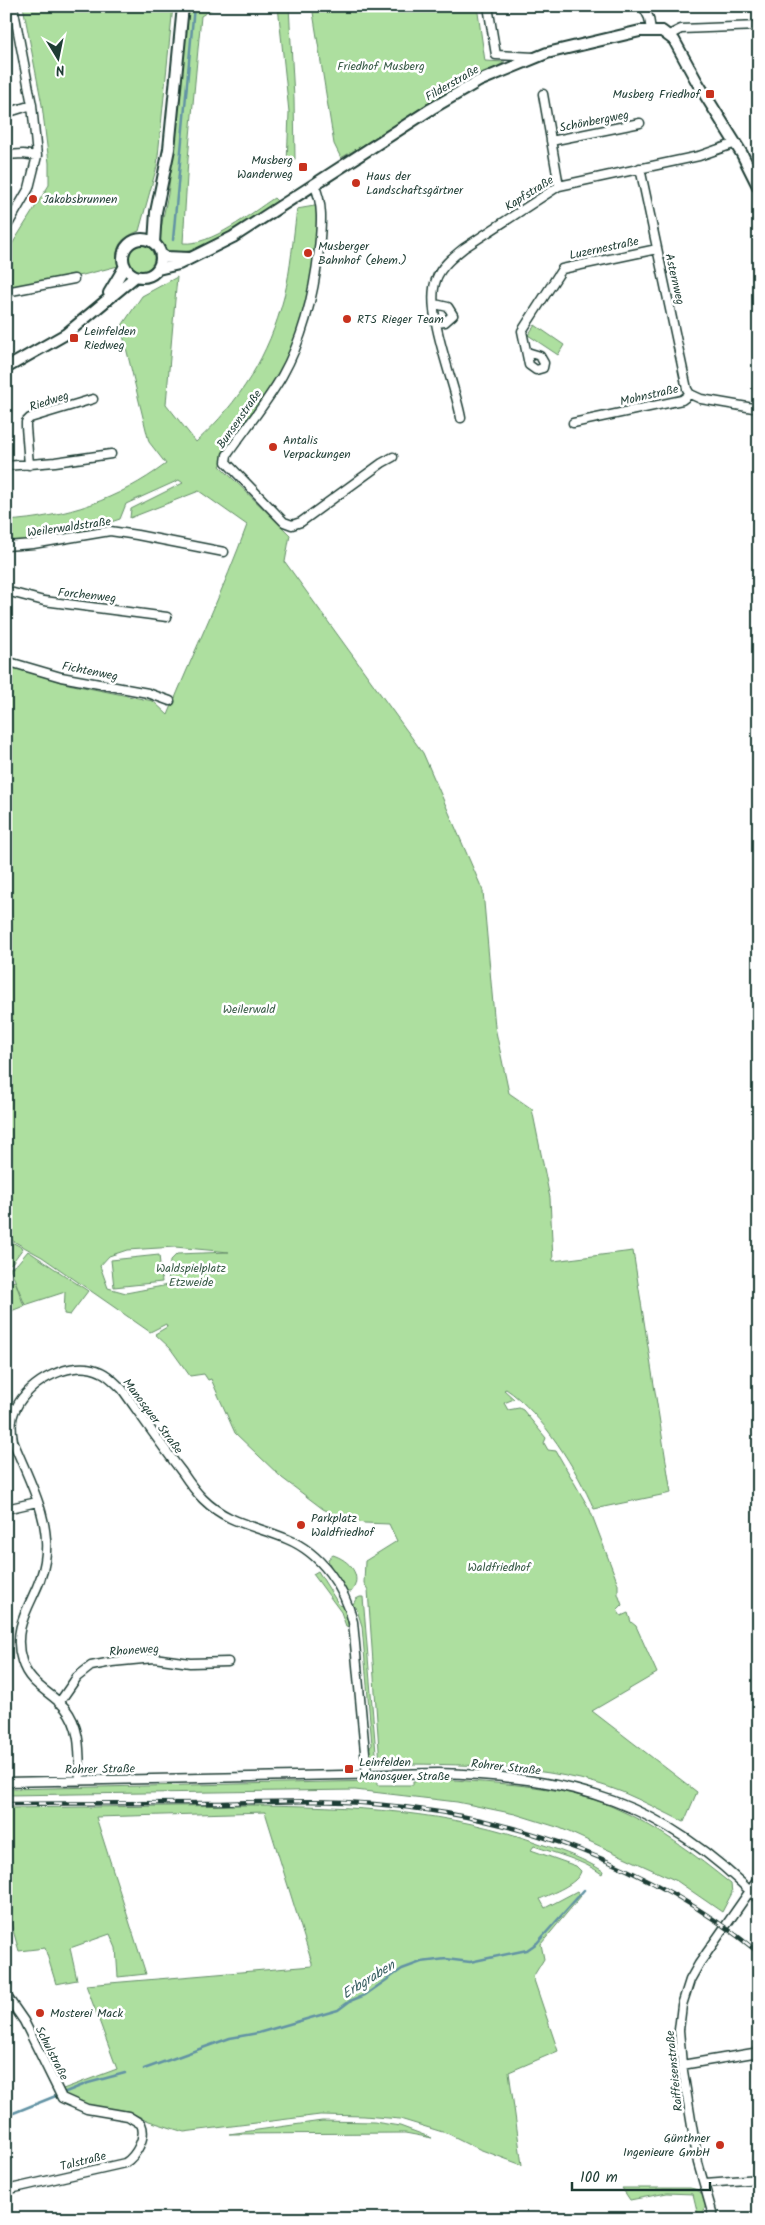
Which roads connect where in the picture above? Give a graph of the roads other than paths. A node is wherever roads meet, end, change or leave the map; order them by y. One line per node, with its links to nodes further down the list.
1 (13, 6): 10 (street)
2 (183, 6): 22 (main road)
3 (488, 6): 8 (street)
4 (643, 6): 6 (street)
5 (759, 26): 7 (street, Filderstraße)
6 (651, 30): 7 (main road, Filderstraße); 8 (main road, Filderstraße)
7 (669, 35): 14 (main road)
8 (534, 57): 19 (main road, Filderstraße)
9 (543, 94): 13 (street, Schönbergweg)
10 (32, 105): 11 (street); 16 (street)
11 (6, 113)
12 (640, 123): 13 (street, Schönbergweg)
13 (552, 141): 20 (street, Schönbergweg)
14 (736, 142): 17 (main road); 18 (street, Kapfstraße)
15 (6, 155): 16 (street)
16 (37, 156): 23 (street)
17 (754, 164): 21 (main road)
18 (640, 168): 20 (street, Kapfstraße); 26 (street, Asternweg)
19 (314, 185): 28 (main road, Filderstraße); 45 (street, Bunsenstraße)
20 (559, 186): 35 (street, Kapfstraße)
21 (759, 188)
22 (156, 212): 24 (main road); 25 (main road)
23 (6, 228)
24 (141, 239): 25 (main road); 29 (main road)
25 (154, 243): 27 (main road)
26 (656, 249): 37 (street, Luzernestraße); 39 (street, Asternweg)
27 (161, 254): 28 (main road, Filderstraße); 30 (main road)
28 (190, 258): 30 (main road, Filderstraße)
29 (125, 266): 31 (main road); 34 (main road)
30 (158, 269): 31 (main road)
31 (136, 276): 34 (main road)
32 (74, 279): 33 (street)
33 (6, 292)
34 (104, 300): 38 (main road)
35 (435, 304): 36 (street, Kapfstraße); 36 (street)
36 (437, 323): 42 (street, Kapfstraße)
37 (528, 352)
38 (6, 368)
39 (690, 394): 41 (street, Mohnstraße); 43 (street, Mohnstraße)
40 (93, 399): 46 (street, Riedweg)
41 (759, 410)
42 (461, 418)
43 (573, 423)
44 (111, 454): 46 (street)
45 (394, 457)
46 (29, 465): 47 (street)
47 (6, 466)
48 (6, 546): 49 (street, Weilerwaldstraße)
49 (224, 552)
50 (6, 591): 51 (street, Forchenweg)
51 (166, 617)
52 (6, 661): 53 (street, Fichtenweg)
53 (170, 701)
54 (37, 1502): 55 (street); 57 (street, Manosquer Straße); 58 (street, Manosquer Straße)
55 (6, 1509)
56 (228, 1662): 57 (street, Rhoneweg)
57 (59, 1703): 59 (street, Manosquer Straße)
58 (367, 1774): 59 (street, Rohrer Straße); 62 (street, Rohrer Straße)
59 (80, 1781): 60 (street, Rohrer Straße)
60 (6, 1782)
61 (759, 1878): 62 (street, Raiffeisenstraße)
62 (749, 1890): 63 (street, Rohrer Straße); 66 (street, Raiffeisenstraße)
63 (759, 1900)
64 (6, 1995): 67 (street, Schulstraße)
65 (759, 2052): 66 (street)
66 (682, 2065): 69 (street, Raiffeisenstraße)
67 (143, 2128): 70 (street, Talstraße)
68 (759, 2179): 69 (street)
69 (705, 2183): 71 (street, Raiffeisenstraße)
70 (6, 2190)
71 (714, 2219)

